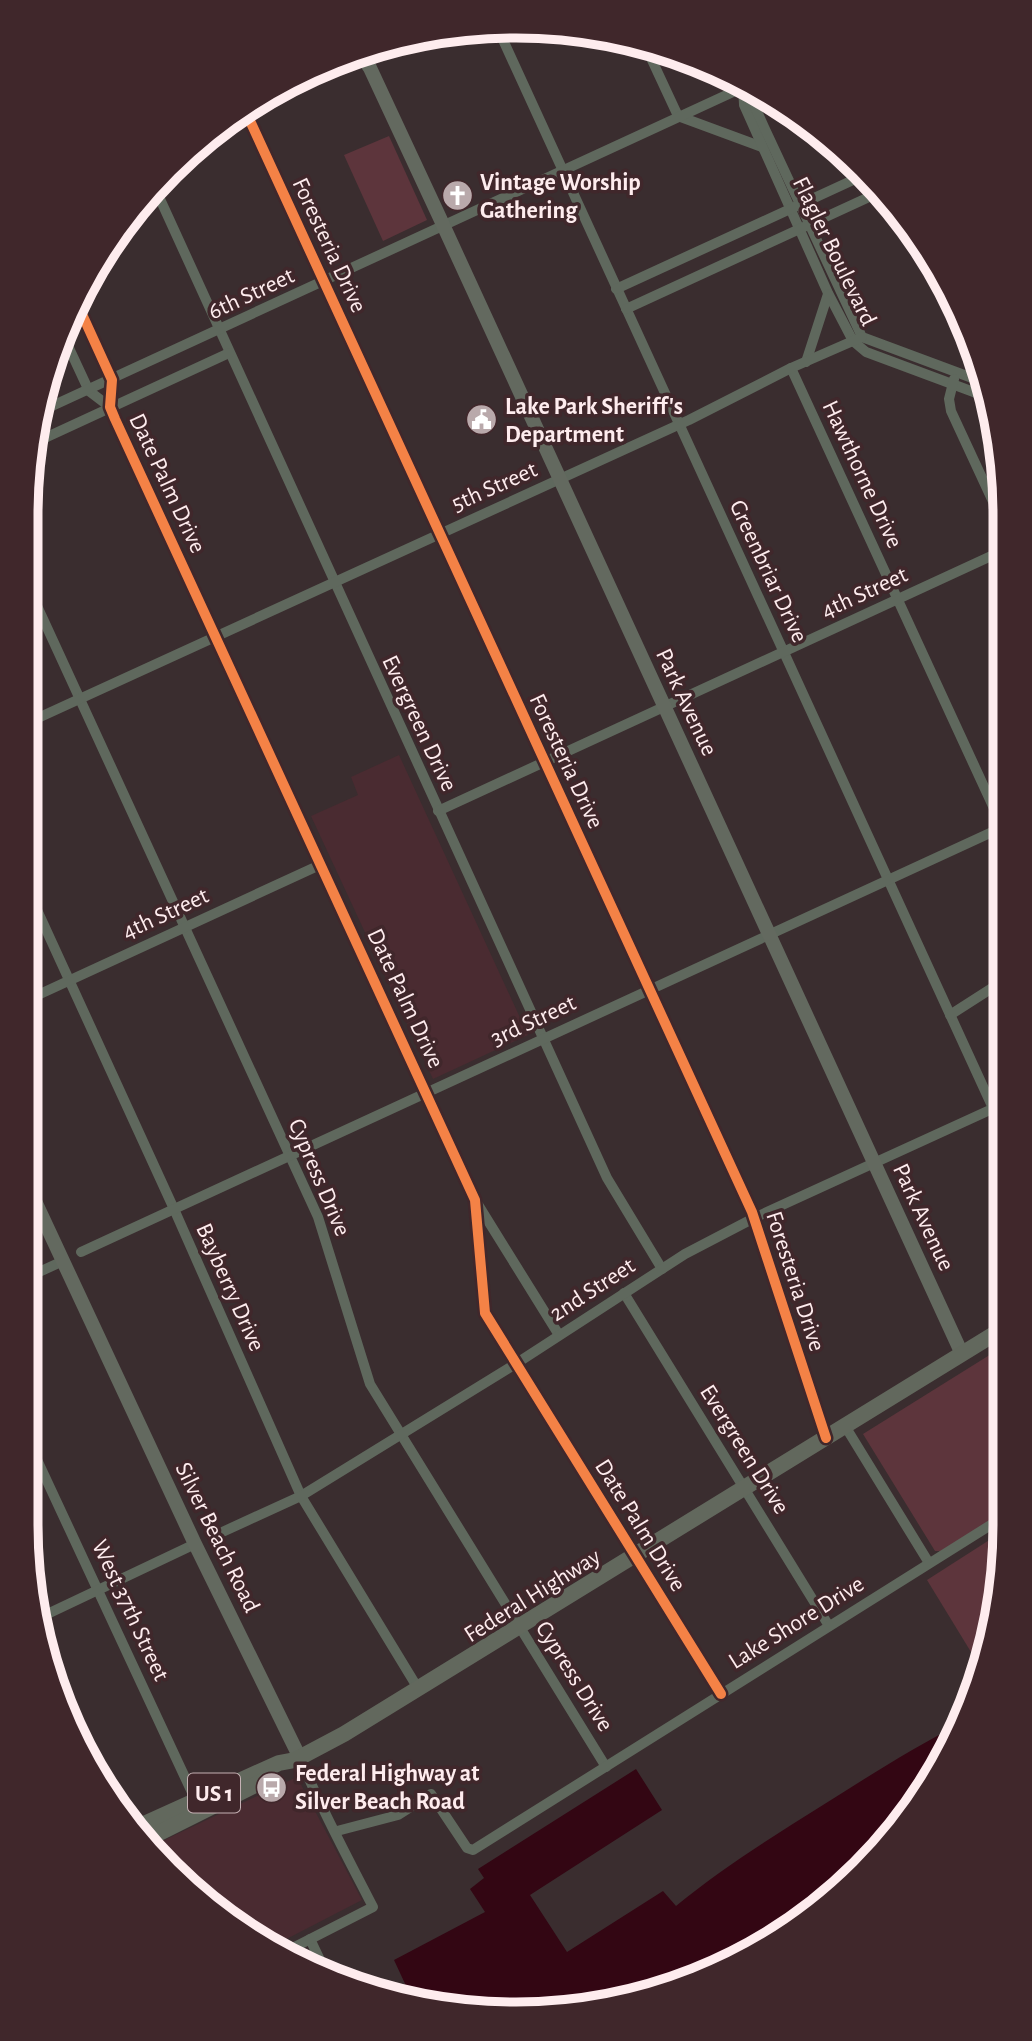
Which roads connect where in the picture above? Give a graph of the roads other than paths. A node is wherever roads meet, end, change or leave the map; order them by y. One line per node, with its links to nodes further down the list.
1 (503, 39): 12 (street, Greenbriar Drive)
2 (651, 58): 9 (street)
3 (369, 62): 5 (street, Park Avenue)
4 (367, 63): 5 (street, Park Avenue)
5 (370, 68): 17 (street, Park Avenue)
6 (734, 91): 9 (street, 6th Street)
7 (745, 97): 11 (street, Flagler Boulevard)
8 (752, 101): 16 (street, Flagler Boulevard)
9 (678, 116): 11 (street); 12 (street, 6th Street)
10 (250, 119): 19 (street, Foresteria Drive)
11 (762, 146): 16 (street, Flagler Boulevard)
12 (564, 170): 17 (street, 6th Street); 20 (street, Greenbriar Drive)
13 (855, 179): 16 (street)
14 (871, 196): 18 (street)
15 (160, 198): 24 (street, Evergreen Drive)
16 (796, 206): 18 (street, Flagler Boulevard); 20 (street)
17 (444, 226): 19 (street, 6th Street); 40 (street, Park Avenue)
18 (805, 226): 21 (street, Flagler Boulevard); 22 (street); 25 (street, Flagler Boulevard)
19 (324, 282): 24 (street, 6th Street); 42 (street, Foresteria Drive)
20 (616, 289): 22 (street, Greenbriar Drive)
21 (828, 293): 25 (street, Flagler Boulevard); 28 (street)
22 (626, 309): 38 (street, Greenbriar Drive)
23 (83, 316): 32 (street, Date Palm Drive)
24 (220, 330): 27 (street, Evergreen Drive); 32 (street, 6th Street)
25 (858, 339): 28 (street, 5th Street); 30 (street, Flagler Boulevard); 33 (street, Flagler Boulevard)
26 (69, 349): 34 (street, Date Palm Drive)
27 (229, 353): 37 (street, 6th Street); 44 (street, Evergreen Drive)
28 (806, 362): 29 (street, 5th Street)
29 (791, 368): 38 (street, 5th Street); 45 (street, Hawthorne Drive)
30 (957, 372): 31 (street, Flagler Boulevard); 33 (street)
31 (973, 378)
32 (112, 380): 34 (street, 6th Street); 37 (street, Date Palm Drive)
33 (953, 384): 35 (street, Flagler Boulevard); 41 (street)
34 (89, 391): 36 (street, 6th Street); 37 (street, Date Palm Drive)
35 (977, 393)
36 (52, 407)
37 (110, 407): 39 (street, 6th Street); 47 (street, Date Palm Drive)
38 (679, 424): 40 (street, 5th Street); 48 (street, Greenbriar Drive)
39 (46, 437)
40 (559, 480): 42 (street, 5th Street); 50 (street, Park Avenue)
41 (993, 501)
42 (440, 533): 44 (street, 5th Street); 52 (street, Foresteria Drive)
43 (993, 555): 45 (street, 4th Street)
44 (332, 583): 47 (street, 5th Street); 54 (street, Evergreen Drive)
45 (897, 599): 48 (street, 4th Street); 53 (street, Hawthorne Drive)
46 (38, 608): 49 (street, Cypress Drive)
47 (217, 636): 49 (street, 5th Street); 56 (street, Date Palm Drive)
48 (783, 652): 50 (street, 4th Street); 57 (street, Greenbriar Drive)
49 (80, 699): 51 (street, 5th Street); 59 (street, Cypress Drive)
50 (664, 707): 52 (street, 4th Street); 60 (street, Park Avenue)
51 (38, 718)
52 (545, 762): 54 (street, 4th Street); 63 (street, Foresteria Drive)
53 (993, 805)
54 (438, 811): 66 (street, Evergreen Drive)
55 (993, 832): 57 (street, 3rd Street)
56 (322, 864): 59 (street, 4th Street); 67 (street, Date Palm Drive)
57 (888, 880): 60 (street, 3rd Street); 65 (street, Greenbriar Drive)
58 (38, 912): 61 (street, Bayberry Drive)
59 (185, 927): 61 (street, 4th Street); 70 (street, Cypress Drive)
60 (769, 935): 63 (street, 3rd Street); 71 (street, Park Avenue)
61 (69, 981): 64 (street, 4th Street); 74 (street, Bayberry Drive)
62 (993, 987): 65 (street)
63 (650, 990): 66 (street, 3rd Street); 75 (street, Foresteria Drive)
64 (38, 995)
65 (950, 1015): 68 (street, Greenbriar Drive)
66 (542, 1039): 67 (street, 3rd Street); 78 (street, Evergreen Drive)
67 (426, 1093): 70 (street, 3rd Street); 72 (street, Date Palm Drive)
68 (993, 1097)
69 (993, 1108): 71 (street, 2nd Street)
70 (290, 1155): 74 (street, 3rd Street); 86 (street, Cypress Drive)
71 (874, 1163): 75 (street, 2nd Street); 83 (street, Park Avenue)
72 (475, 1200): 81 (street, Date Palm Drive); 84 (street, Date Palm Drive)
73 (38, 1208): 77 (street, Silver Beach Road)
74 (174, 1209): 76 (street, 3rd Street); 90 (street, Bayberry Drive)
75 (754, 1218): 78 (street, 2nd Street); 87 (street, Foresteria Drive)
76 (81, 1252)
77 (63, 1261): 79 (street); 93 (street, Silver Beach Road)
78 (662, 1269): 80 (street, 2nd Street)
79 (38, 1272)
80 (624, 1293): 81 (street, 2nd Street); 89 (street, Evergreen Drive)
81 (559, 1335): 84 (street, 2nd Street)
82 (993, 1335): 83 (main road, Federal Highway / US 1)
83 (962, 1354): 85 (main road, Federal Highway / US 1)
84 (517, 1363): 86 (street, 2nd Street); 94 (street, Date Palm Drive)
85 (845, 1426): 87 (main road, Federal Highway / US 1); 95 (street)
86 (401, 1435): 90 (street, 2nd Street); 99 (street, Cypress Drive)
87 (826, 1438): 89 (main road, Federal Highway / US 1)
88 (38, 1461): 96 (street, West 37th Street)
89 (745, 1489): 94 (main road, Federal Highway / US 1); 98 (street, Evergreen Drive)
90 (301, 1496): 92 (street, 2nd Street); 100 (street, Bayberry Drive)
91 (993, 1523): 95 (street, Lake Shore Drive)
92 (218, 1534)
93 (195, 1544): 96 (street); 102 (street, Silver Beach Road)
94 (636, 1556): 99 (main road, Federal Highway / US 1); 101 (street, Date Palm Drive)
95 (929, 1563): 98 (street, Lake Shore Drive)
96 (99, 1590): 97 (street); 104 (street, West 37th Street)
97 (47, 1614)
98 (829, 1626): 101 (street, Lake Shore Drive)
99 (520, 1628): 100 (main road, Federal Highway / US 1); 103 (street, Cypress Drive)
100 (419, 1690): 102 (main road, Federal Highway / US 1)
101 (721, 1694): 103 (street, Lake Shore Drive)
102 (297, 1759): 104 (main road, US 1); 106 (main road, US 1); 107 (street, Silver Beach Road)
103 (606, 1767): 107 (street, Lake Shore Drive)
104 (196, 1801): 105 (main road, US 1)
105 (147, 1828)
106 (148, 1829)
107 (337, 1831): 108 (street, Silver Beach Road)
108 (310, 1939): 109 (street); 110 (street)
109 (294, 1947)
110 (320, 1960)

